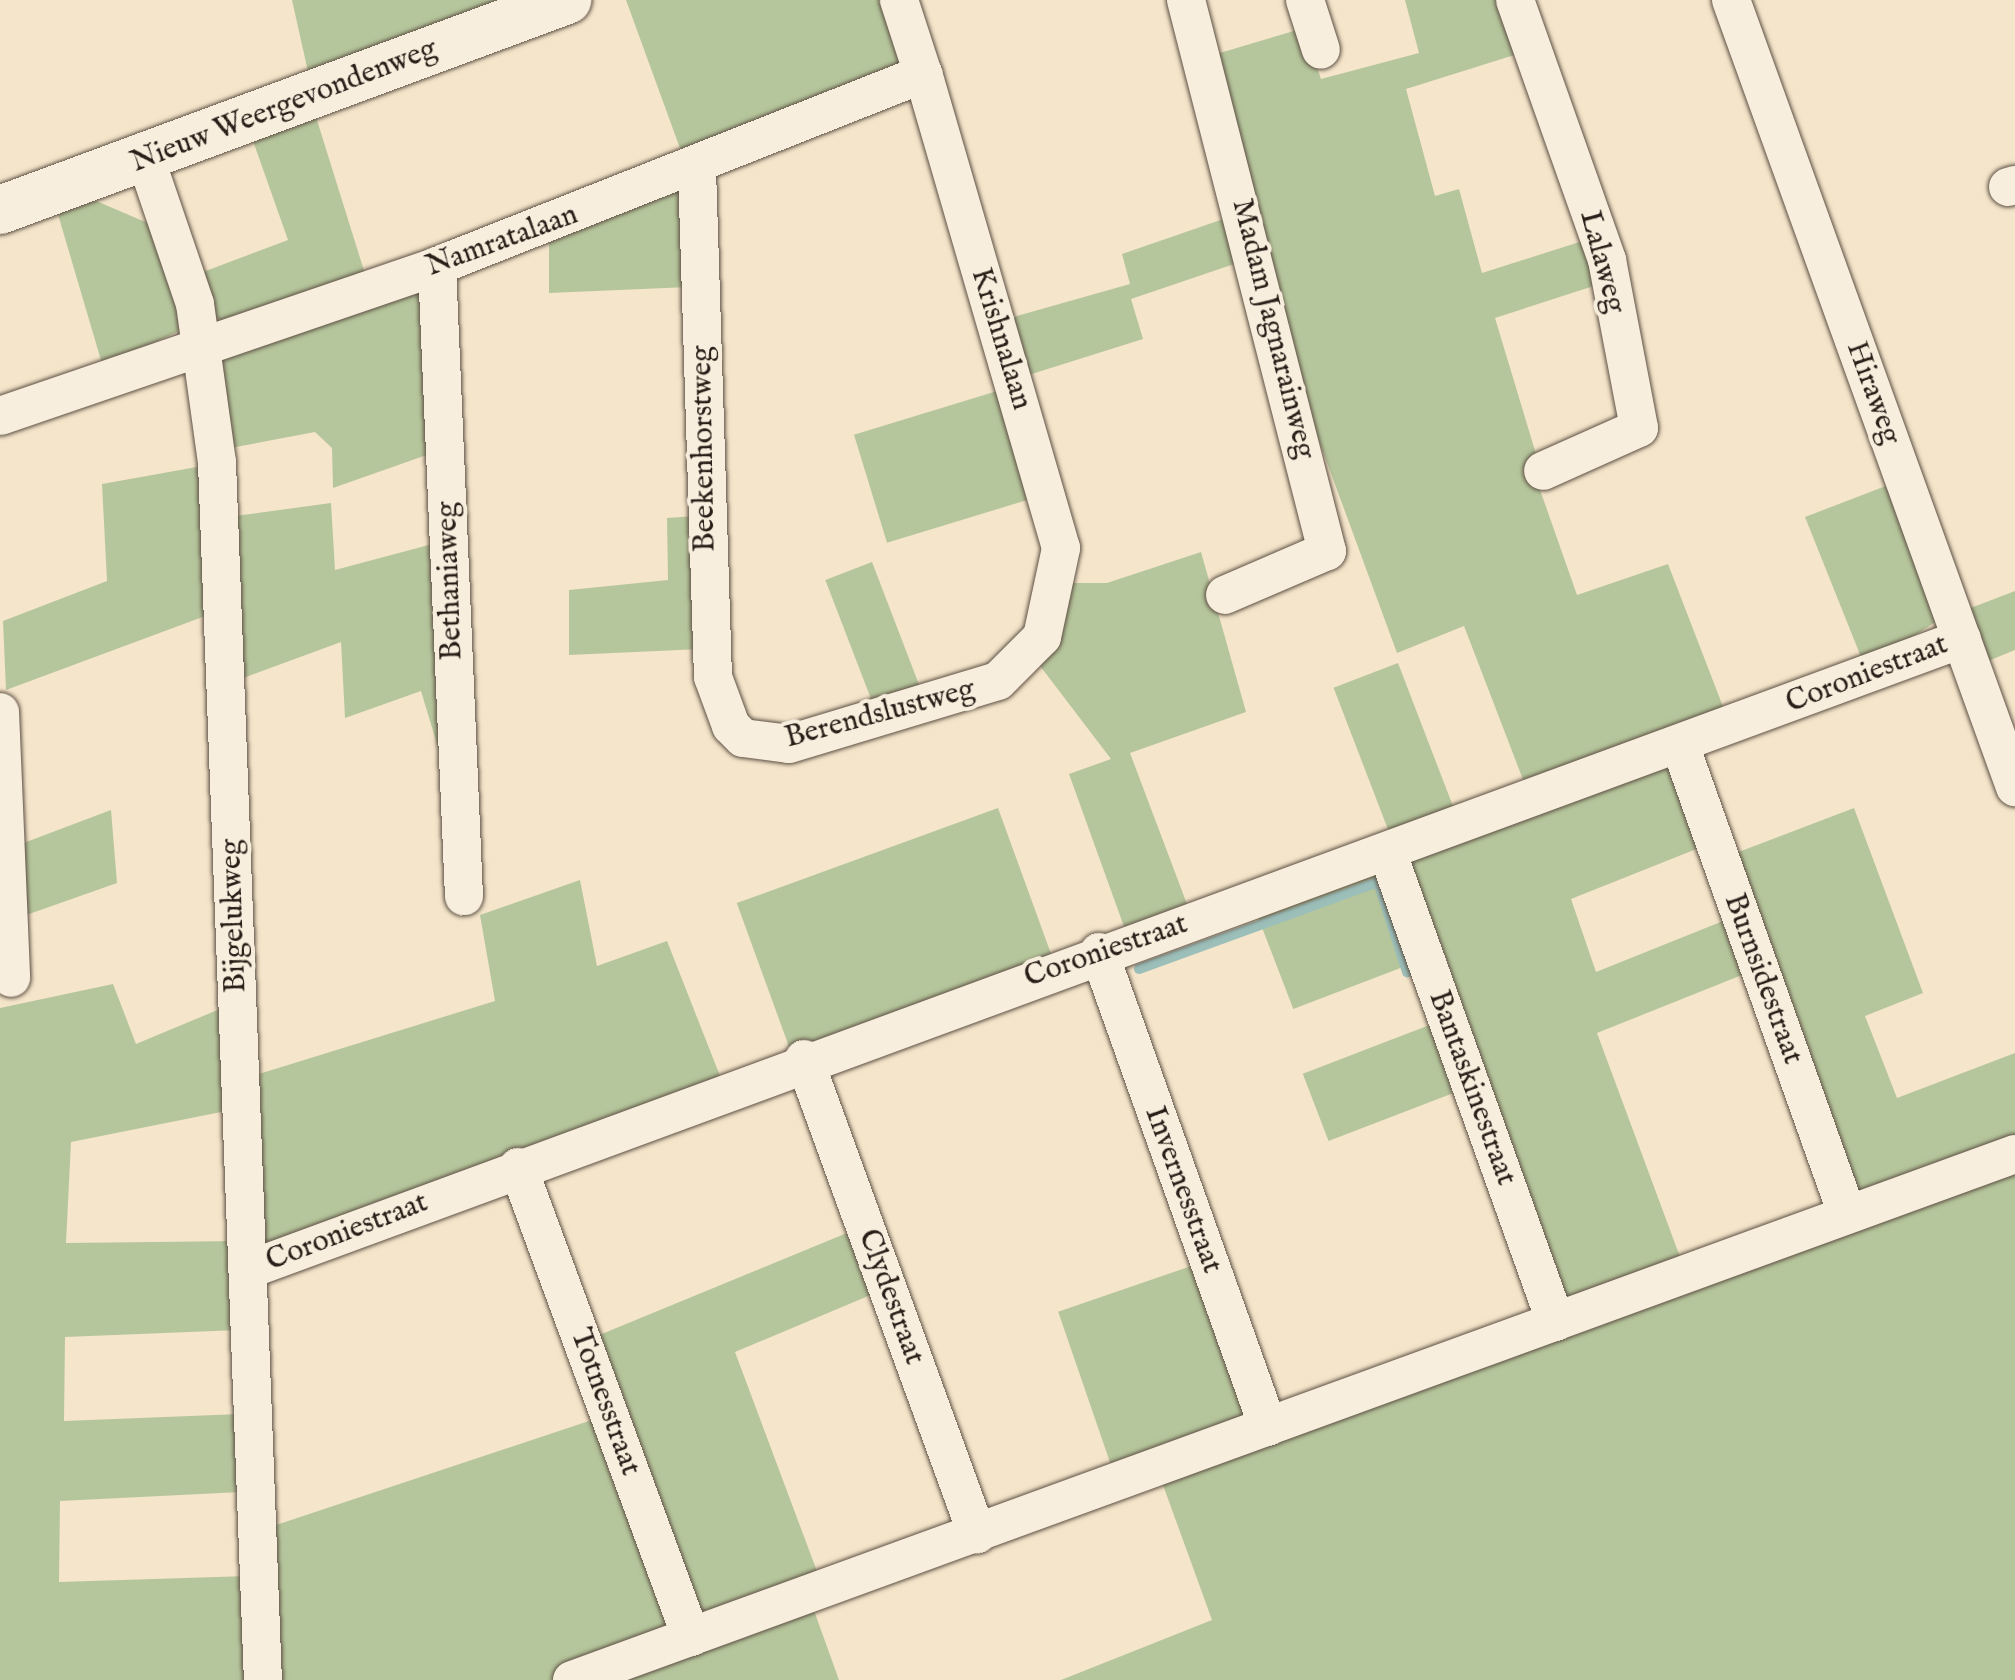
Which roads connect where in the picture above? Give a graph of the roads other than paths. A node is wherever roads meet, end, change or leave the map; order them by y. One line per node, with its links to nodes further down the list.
1 (567, 0): 9 (street, Nieuw Weergevondenweg)
2 (900, 0): 8 (street)
3 (1186, 0): 16 (street, Madam Jagnarainweg)
4 (1305, 0): 7 (street)
5 (1515, 0): 15 (street, Lalaweg)
6 (1731, 0): 18 (street, Hiraweg)
7 (1321, 50)
8 (923, 74): 10 (street, Namratalaan); 17 (street, Krishnalaan)
9 (146, 160): 11 (street, Nieuw Weergevondenweg); 13 (street, Bijgelukweg)
10 (697, 168): 12 (street, Namratalaan); 20 (street, Beekenhorstweg)
11 (0, 210)
12 (437, 266): 13 (street, Namratalaan); 24 (street, Bethaniaweg)
13 (202, 342): 14 (street, Namratalaan); 31 (street, Bijgelukweg)
14 (0, 416)
15 (1543, 471)
16 (1225, 595)
17 (1056, 606): 20 (street, Berendslustweg)
18 (1962, 639): 21 (street, Coroniestraat); 22 (street, Hiraweg)
19 (0, 712): 26 (street)
20 (731, 726)
21 (1680, 745): 23 (street, Coroniestraat); 30 (street, Burnsidestraat)
22 (2015, 787)
23 (1388, 854): 25 (street, Coroniestraat); 32 (street, Bantaskinestraat)
24 (464, 896)
25 (1099, 952): 27 (street, Coroniestraat); 33 (street, Invernesstraat)
26 (10, 978)
27 (804, 1059): 29 (street, Coroniestraat); 34 (street, Clydestraat)
28 (2015, 1154): 30 (street)
29 (518, 1166): 31 (street, Coroniestraat); 35 (street, Totnesstraat)
30 (1847, 1214): 32 (street)
31 (252, 1268): 36 (street, Bijgelukweg)
32 (1556, 1322): 33 (street)
33 (1268, 1427): 34 (street)
34 (978, 1534): 35 (street)
35 (691, 1638): 37 (street)
36 (263, 1680)
37 (572, 1680)

